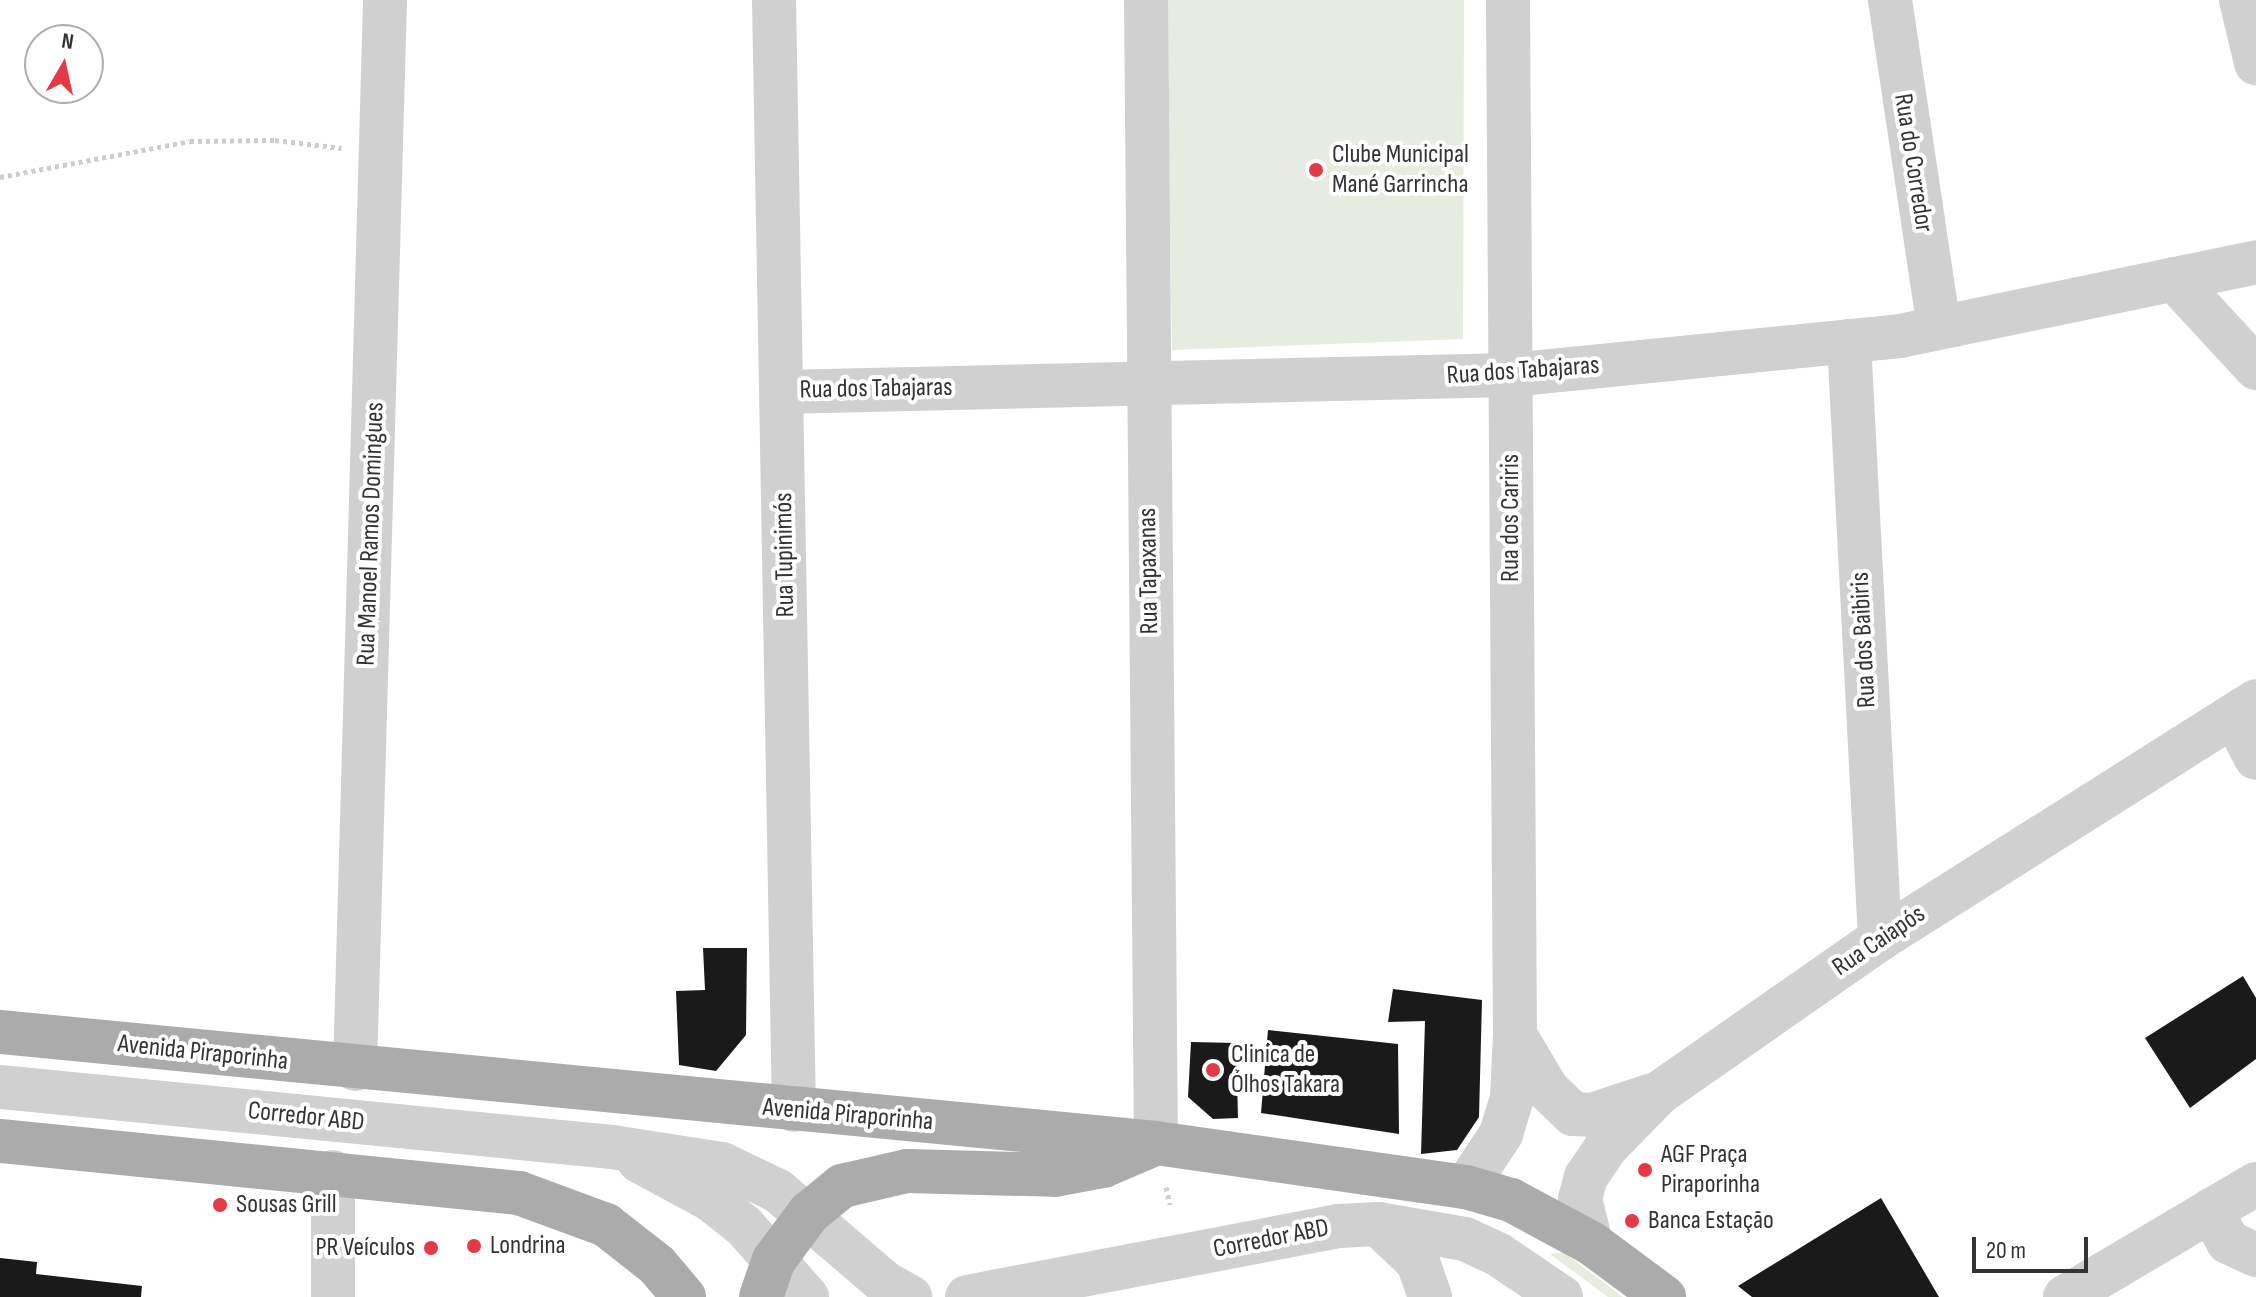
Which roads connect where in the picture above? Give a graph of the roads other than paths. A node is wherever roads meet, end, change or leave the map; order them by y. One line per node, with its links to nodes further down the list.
1 (385, 0): 21 (street, Rua Manoel Ramos Domingues)
2 (774, 0): 15 (street, Rua Tupinimós)
3 (1146, 0): 14 (street, Rua Tapaxanas)
4 (1508, 0): 13 (street, Rua dos Cariris)
5 (1890, 0): 10 (street, Rua do Corredor)
6 (2241, 0): 7 (street)
7 (2256, 63)
8 (2256, 262): 9 (street, Rua dos Tabajaras)
9 (2174, 279): 10 (street, Rua dos Tabajaras); 12 (street)
10 (1939, 326): 11 (street, Rua dos Tabajaras)
11 (1849, 341): 13 (street, Rua dos Tabajaras); 18 (street, Rua dos Baibiris)
12 (2256, 368)
13 (1511, 375): 14 (street, Rua dos Tabajaras); 20 (street, Rua dos Cariris)
14 (1146, 383): 15 (street, Rua dos Tabajaras); 26 (street, Rua Tapaxanas)
15 (782, 392): 24 (street, Rua Tupinimós)
16 (2246, 709): 17 (street); 18 (street, Rua Caiapós)
17 (2256, 758)
18 (1880, 939): 23 (street, Rua Caiapós)
19 (0, 1032): 21 (main road, Avenida Piraporinha)
20 (1515, 1035): 23 (street); 30 (street, Rua dos Cariris)
21 (355, 1069): 24 (main road, Avenida Piraporinha)
22 (0, 1087): 27 (street, Corredor ABD)
23 (1659, 1093): 34 (street, Rua Caiapós)
24 (794, 1110): 26 (main road, Avenida Piraporinha)
25 (0, 1141): 28 (main road)
26 (1156, 1143): 30 (main road, Avenida Piraporinha); 32 (main road)
27 (612, 1147): 32 (street, Corredor ABD); 36 (street, Corredor ABD)
28 (333, 1172): 37 (street); 38 (main road)
29 (2256, 1184): 31 (street)
30 (1466, 1187): 34 (main road, Avenida Piraporinha)
31 (2211, 1210): 35 (street); 45 (street)
32 (809, 1213): 36 (main road); 40 (street, Corredor ABD)
33 (1378, 1224): 41 (street, Corredor ABD); 42 (street); 43 (street, Corredor ABD)
34 (1591, 1243): 44 (main road, Avenida Piraporinha)
35 (2256, 1255)
36 (768, 1279): 39 (street, Corredor ABD)
37 (333, 1297)
38 (684, 1297)
39 (807, 1297)
40 (910, 1297)
41 (967, 1297)
42 (1430, 1297)
43 (1561, 1297)
44 (1664, 1297)
45 (2065, 1297)

